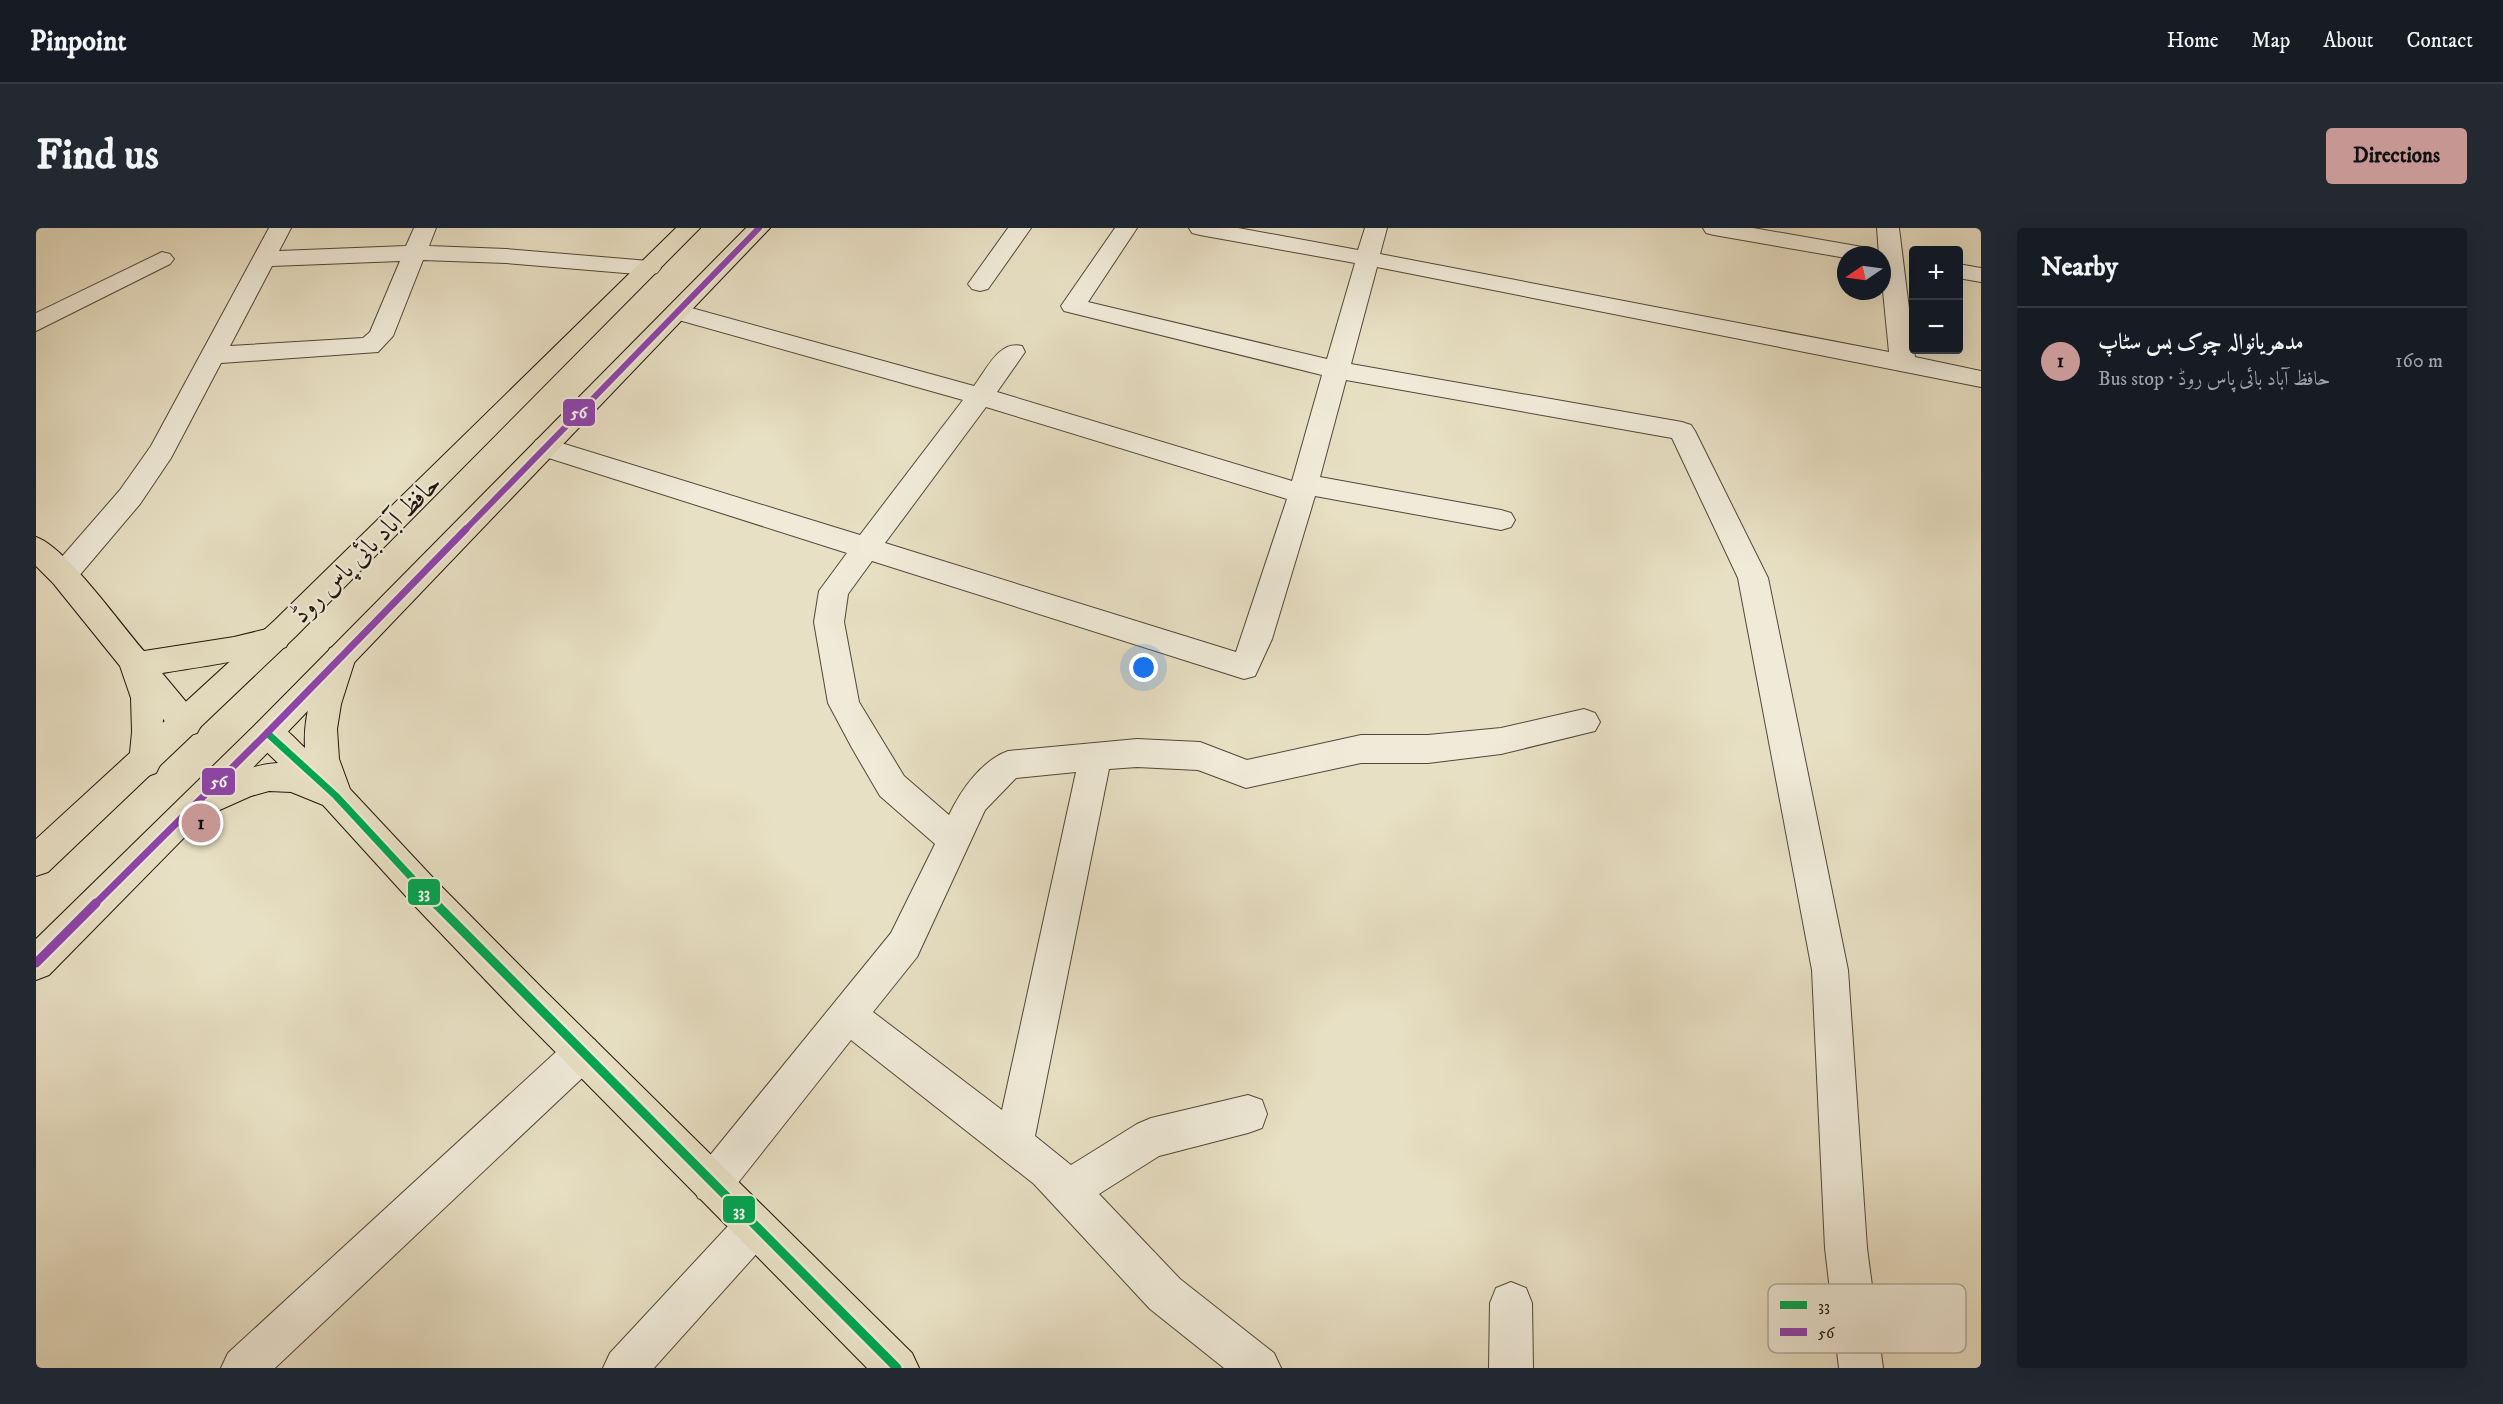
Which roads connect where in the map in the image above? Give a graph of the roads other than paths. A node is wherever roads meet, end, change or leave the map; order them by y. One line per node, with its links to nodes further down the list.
1 (280, 228): 16 (street)
2 (425, 228): 13 (street)
3 (689, 228): 17 (main road, حافظ آباد بائی پاس روڈ)
4 (759, 228): 22 (main road)
5 (1020, 228): 21 (street)
6 (1126, 228): 27 (street)
7 (1200, 228): 14 (street)
8 (1376, 228): 14 (street)
9 (1714, 228): 12 (street)
10 (1888, 228): 11 (street)
11 (1889, 246)
12 (1837, 250)
13 (413, 253): 16 (street); 17 (street); 25 (street)
14 (1368, 258): 26 (street); 27 (street)
15 (162, 259): 23 (street)
16 (264, 259): 25 (street)
17 (649, 268): 36 (main road, حافظ آباد بائی پاس روڈ)
18 (1963, 272): 20 (street)
19 (1891, 274): 26 (street)
20 (1981, 275)
21 (980, 284)
22 (677, 312): 29 (street); 30 (main road)
23 (36, 323)
24 (1013, 352): 29 (street)
25 (212, 356): 35 (street)
26 (1903, 364): 28 (street)
27 (1337, 370): 31 (street); 56 (street)
28 (1981, 379)
29 (980, 396): 31 (street); 34 (street)
30 (545, 447): 34 (street); 37 (main road)
31 (1304, 489): 32 (street); 34 (street)
32 (1501, 519)
33 (36, 548): 35 (main road)
34 (867, 548): 46 (street)
35 (63, 575): 38 (main road)
36 (275, 639): 38 (main road); 40 (main road, حافظ آباد بائی پاس روڈ)
37 (341, 657): 41 (main road); 44 (main road)
38 (135, 665): 40 (main road); 43 (main road)
39 (1584, 722): 42 (street)
40 (186, 724): 43 (main road, حافظ آباد بائی پاس روڈ)
41 (267, 733): 44 (main road); 45 (main road)
42 (1095, 757): 46 (street); 52 (street)
43 (145, 763): 47 (main road, حافظ آباد بائی پاس روڈ)
44 (336, 796): 45 (main road); 50 (main road)
45 (189, 810): 48 (main road)
46 (954, 840): 49 (street)
47 (36, 861)
48 (36, 963)
49 (848, 1015): 52 (street); 53 (street)
50 (582, 1053): 53 (main road); 59 (street)
51 (1248, 1114): 54 (street)
52 (1014, 1144): 54 (street)
53 (712, 1184): 55 (main road)
54 (1067, 1191): 62 (street)
55 (755, 1226): 60 (street); 61 (main road)
56 (1850, 1284)
57 (1511, 1303): 63 (street)
58 (1859, 1353): 64 (street)
59 (243, 1368)
60 (625, 1368)
61 (897, 1368)
62 (1259, 1368)
63 (1511, 1368)
64 (1861, 1368)

